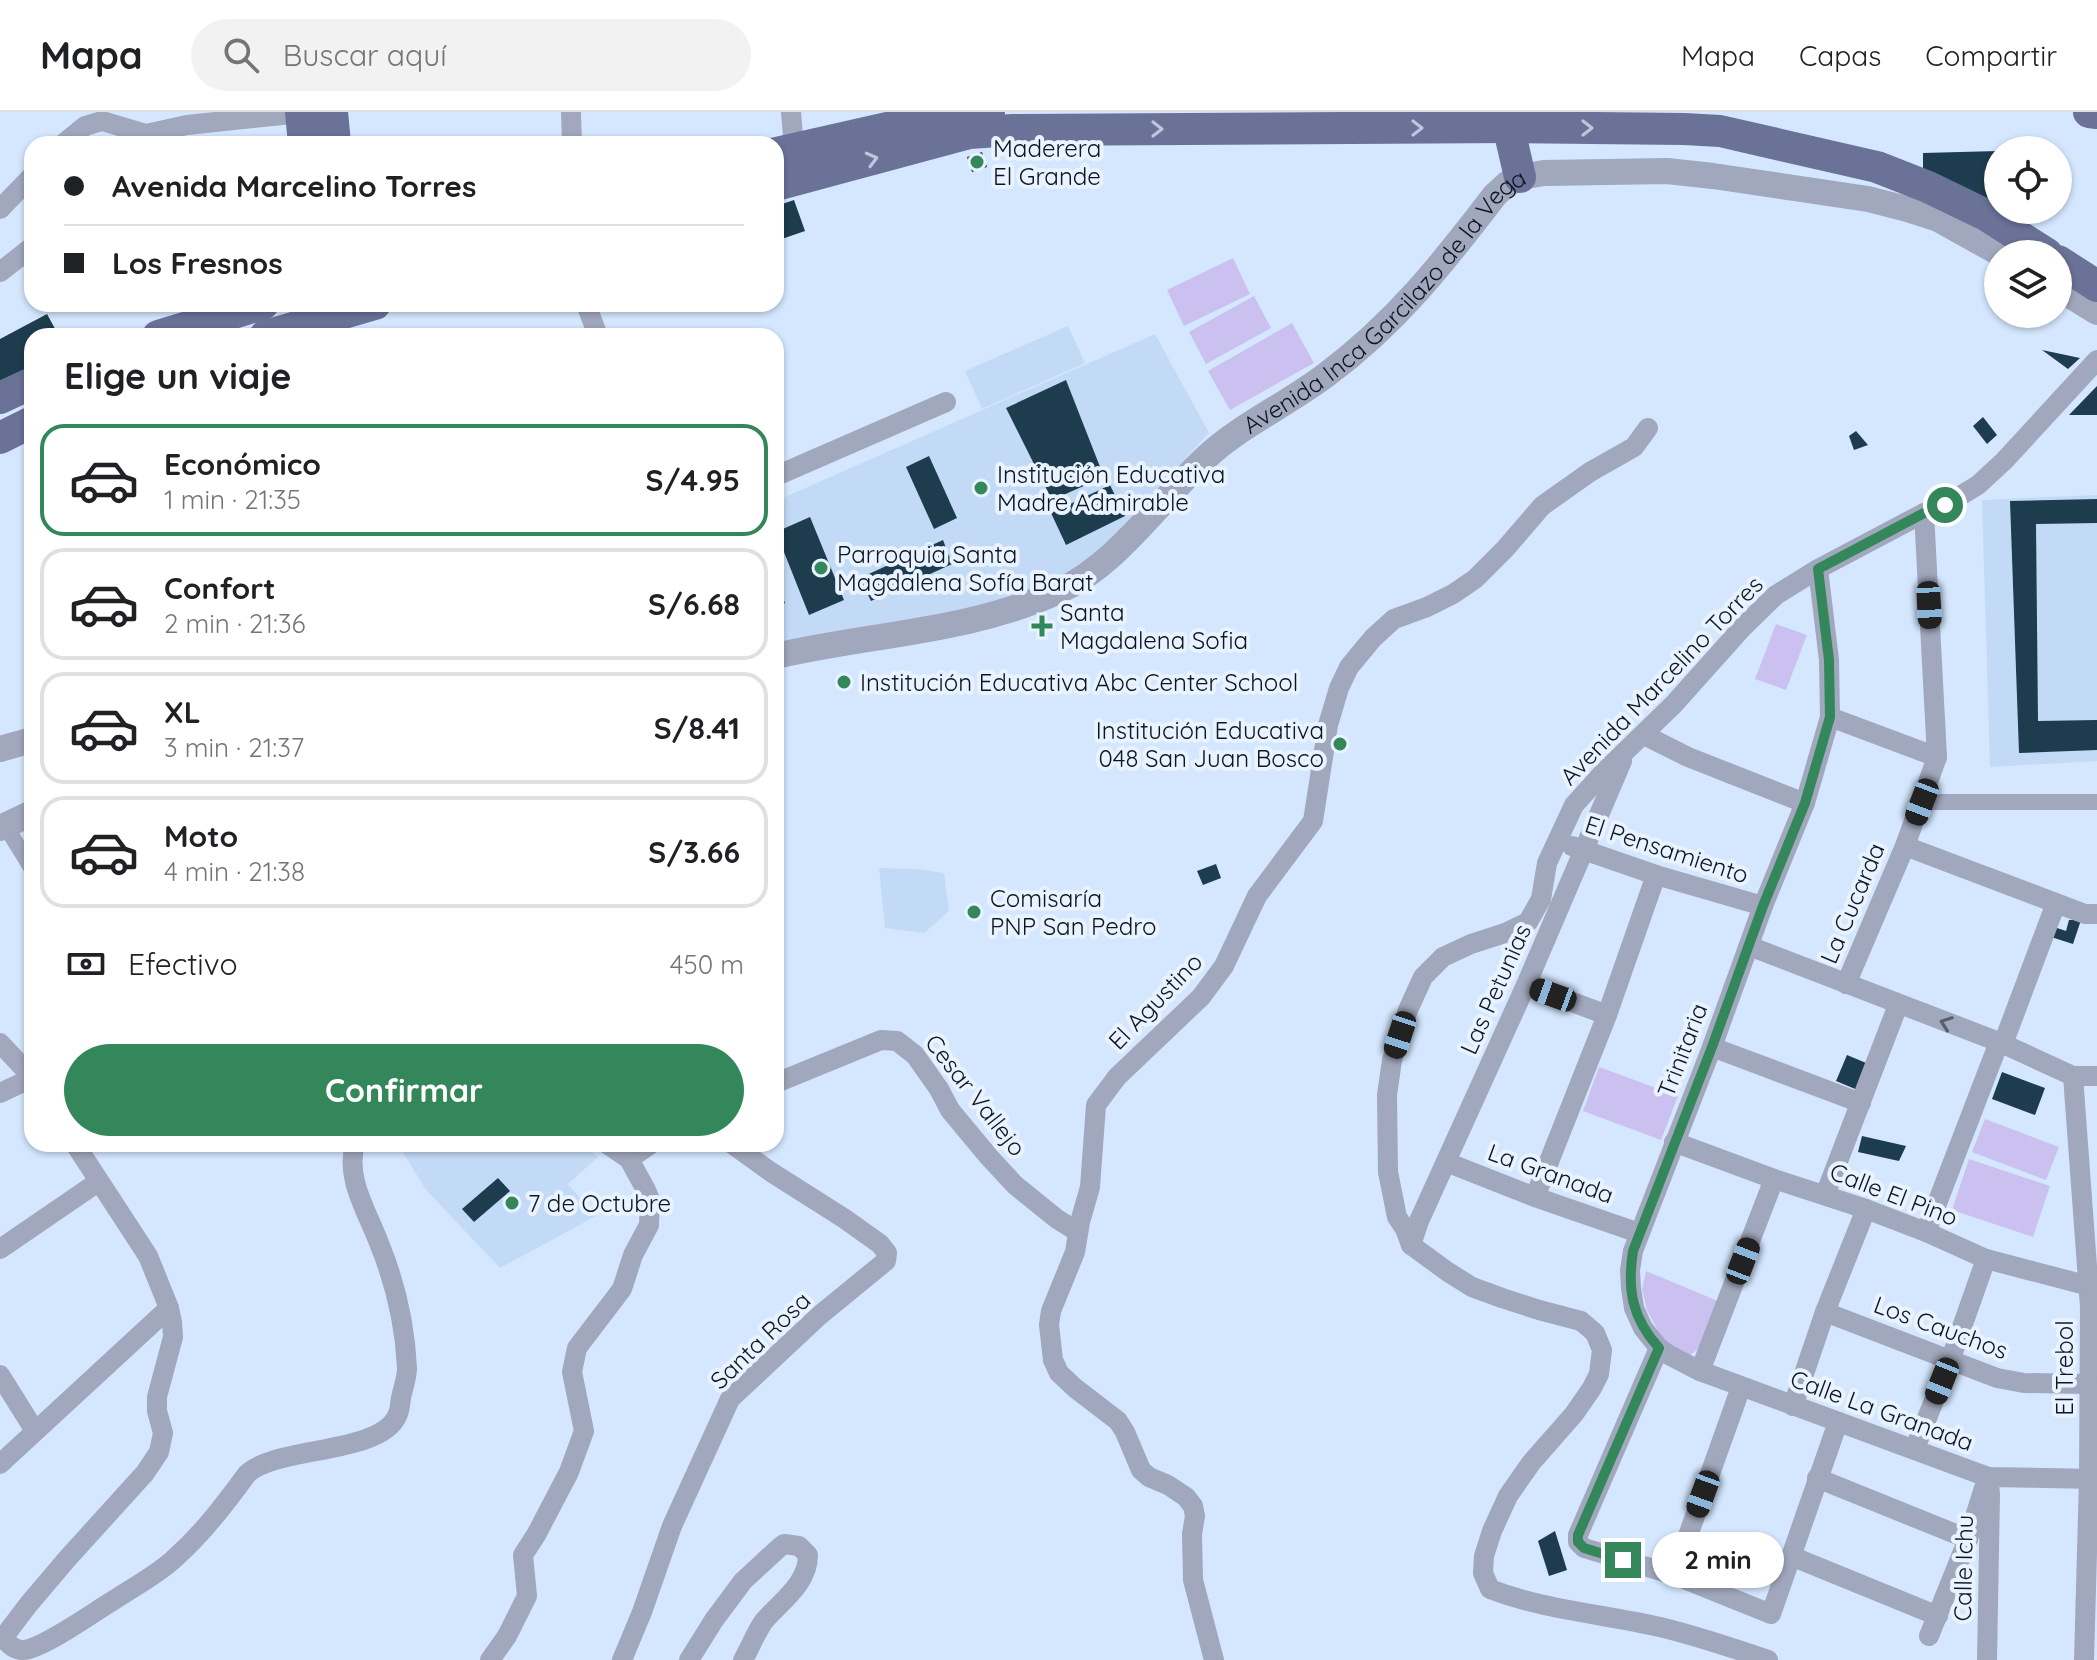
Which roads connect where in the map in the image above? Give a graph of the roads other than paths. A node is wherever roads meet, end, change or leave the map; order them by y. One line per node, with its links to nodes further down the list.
1 (571, 112): 13 (street)
2 (791, 112): 14 (street)
3 (1018, 112): 14 (main road)
4 (2089, 112): 5 (main road)
5 (2097, 113)
6 (310, 120): 11 (street); 12 (main road)
7 (1507, 120): 8 (main road, one-way to 8); 15 (main road); 16 (main road, one-way to 7)
8 (1731, 122): 19 (main road)
9 (73, 136): 10 (street)
10 (133, 136)
11 (149, 136)
12 (327, 136)
13 (572, 136)
14 (785, 150): 16 (street)
15 (1520, 177): 20 (street, Avenida Inca Garcilazo de la Vega); 42 (street, Avenida Inca Garcilazo de la Vega)
16 (786, 182)
17 (24, 184): 18 (street)
18 (0, 209)
19 (2025, 240)
20 (1984, 245)
21 (24, 253): 23 (street)
22 (2072, 270): 24 (main road)
23 (0, 272)
24 (2097, 286)
25 (2072, 297): 28 (street)
26 (237, 312): 30 (main road)
27 (343, 312): 29 (main road)
28 (2097, 312)
29 (321, 320): 31 (main road)
30 (184, 328)
31 (293, 328)
32 (2097, 360): 40 (street, Avenida Marcelino Torres)
33 (24, 387): 34 (main road)
34 (0, 398)
35 (946, 402): 39 (street)
36 (24, 426): 38 (main road)
37 (1648, 428): 90 (street, El Agustino)
38 (0, 438)
39 (784, 473)
40 (1924, 513): 41 (street, Avenida Marcelino Torres); 48 (street, La Cucarda)
41 (1818, 569): 43 (street, Trinitaria); 44 (street, Avenida Marcelino Torres)
42 (784, 655)
43 (1830, 717): 48 (street); 51 (street, Trinitaria)
44 (1644, 735): 47 (street, Avenida Marcelino Torres); 51 (street)
45 (24, 742): 46 (street)
46 (0, 749)
47 (1625, 754): 54 (street, Avenida Marcelino Torres); 56 (street, Las Petunias)
48 (1937, 757): 49 (street, La Cucarda)
49 (1922, 802): 50 (street); 55 (street, La Cucarda)
50 (2097, 802)
51 (1805, 803): 60 (street, Trinitaria)
52 (24, 817): 53 (street)
53 (3, 826): 57 (street)
54 (1556, 841): 56 (street, El Pensamiento); 93 (street, Avenida Marcelino Torres)
55 (1905, 846): 59 (street); 63 (street, La Cucarda)
56 (1584, 850): 58 (street, El Pensamiento); 64 (street, Las Petunias)
57 (24, 857)
58 (1656, 875): 60 (street, El Pensamiento); 66 (street)
59 (2056, 903): 61 (street); 68 (street)
60 (1763, 906): 62 (street, Trinitaria)
61 (2097, 914)
62 (1749, 946): 63 (street); 69 (street, Trinitaria)
63 (1846, 984): 65 (street)
64 (1526, 985): 66 (street); 84 (street, Las Petunias)
65 (1898, 1005): 68 (street, one-way to 65); 76 (street)
66 (1607, 1015): 88 (street)
67 (0, 1043): 70 (street)
68 (2001, 1043): 71 (street); 91 (street)
69 (1712, 1047): 76 (street); 77 (street, Trinitaria)
70 (24, 1069)
71 (2073, 1076): 72 (street); 96 (street, El Trebol)
72 (2097, 1076)
73 (784, 1080): 90 (street, Cesar Vallejo)
74 (24, 1082): 75 (street)
75 (0, 1093)
76 (1861, 1103): 87 (street)
77 (1674, 1142): 85 (street, Calle El Pino); 92 (street, Trinitaria)
78 (80, 1152): 86 (street)
79 (354, 1152): 118 (street)
80 (619, 1152): 83 (street)
81 (639, 1152): 83 (street)
82 (743, 1152): 120 (street, Santa Rosa)
83 (629, 1159): 119 (street)
84 (1446, 1162): 88 (street, La Granada); 93 (street, Las Petunias)
85 (1774, 1179): 87 (street, Calle El Pino); 101 (street)
86 (98, 1182): 94 (street); 97 (street)
87 (1825, 1195): 89 (street, Calle El Pino)
88 (1535, 1197): 92 (street, La Granada)
89 (1866, 1209): 91 (street, Calle El Pino); 98 (street)
90 (1078, 1232): 123 (street, El Agustino)
91 (1926, 1232): 95 (street, Calle El Pino)
92 (1639, 1233): 99 (street, Trinitaria)
93 (1411, 1245): 124 (street)
94 (0, 1249)
95 (1986, 1259): 96 (street, Calle El Pino); 100 (street)
96 (2093, 1288): 103 (street, El Trebol)
97 (169, 1308): 107 (street); 118 (street)
98 (1825, 1312): 100 (street, Los Cauchos); 105 (street)
99 (1659, 1348): 101 (street, Calle La Granada); 115 (street)
100 (1951, 1358): 103 (street, Los Cauchos); 108 (street)
101 (1700, 1371): 104 (street, Calle La Granada)
102 (0, 1375): 107 (street)
103 (2089, 1384): 112 (street, El Trebol)
104 (1741, 1387): 105 (street, Calle La Granada); 115 (street)
105 (1793, 1406): 106 (street, Calle La Granada)
106 (1838, 1422): 108 (street, Calle La Granada); 111 (street)
107 (35, 1431): 109 (street)
108 (1915, 1448): 110 (street, Calle La Granada)
109 (0, 1464)
110 (1988, 1477): 112 (street, Calle La Granada); 113 (street); 125 (street, Calle Ichu)
111 (1817, 1478): 113 (street); 114 (street)
112 (2093, 1479): 126 (street, El Trebol)
113 (1968, 1539): 116 (street)
114 (1791, 1556): 115 (street); 116 (street)
115 (1674, 1575)
116 (1938, 1616): 117 (street)
117 (1929, 1636)
118 (2, 1638)
119 (490, 1660)
120 (622, 1660)
121 (689, 1660): 122 (street)
122 (743, 1660)
123 (1214, 1660)
124 (1768, 1660)
125 (1987, 1660)
126 (2084, 1660)

